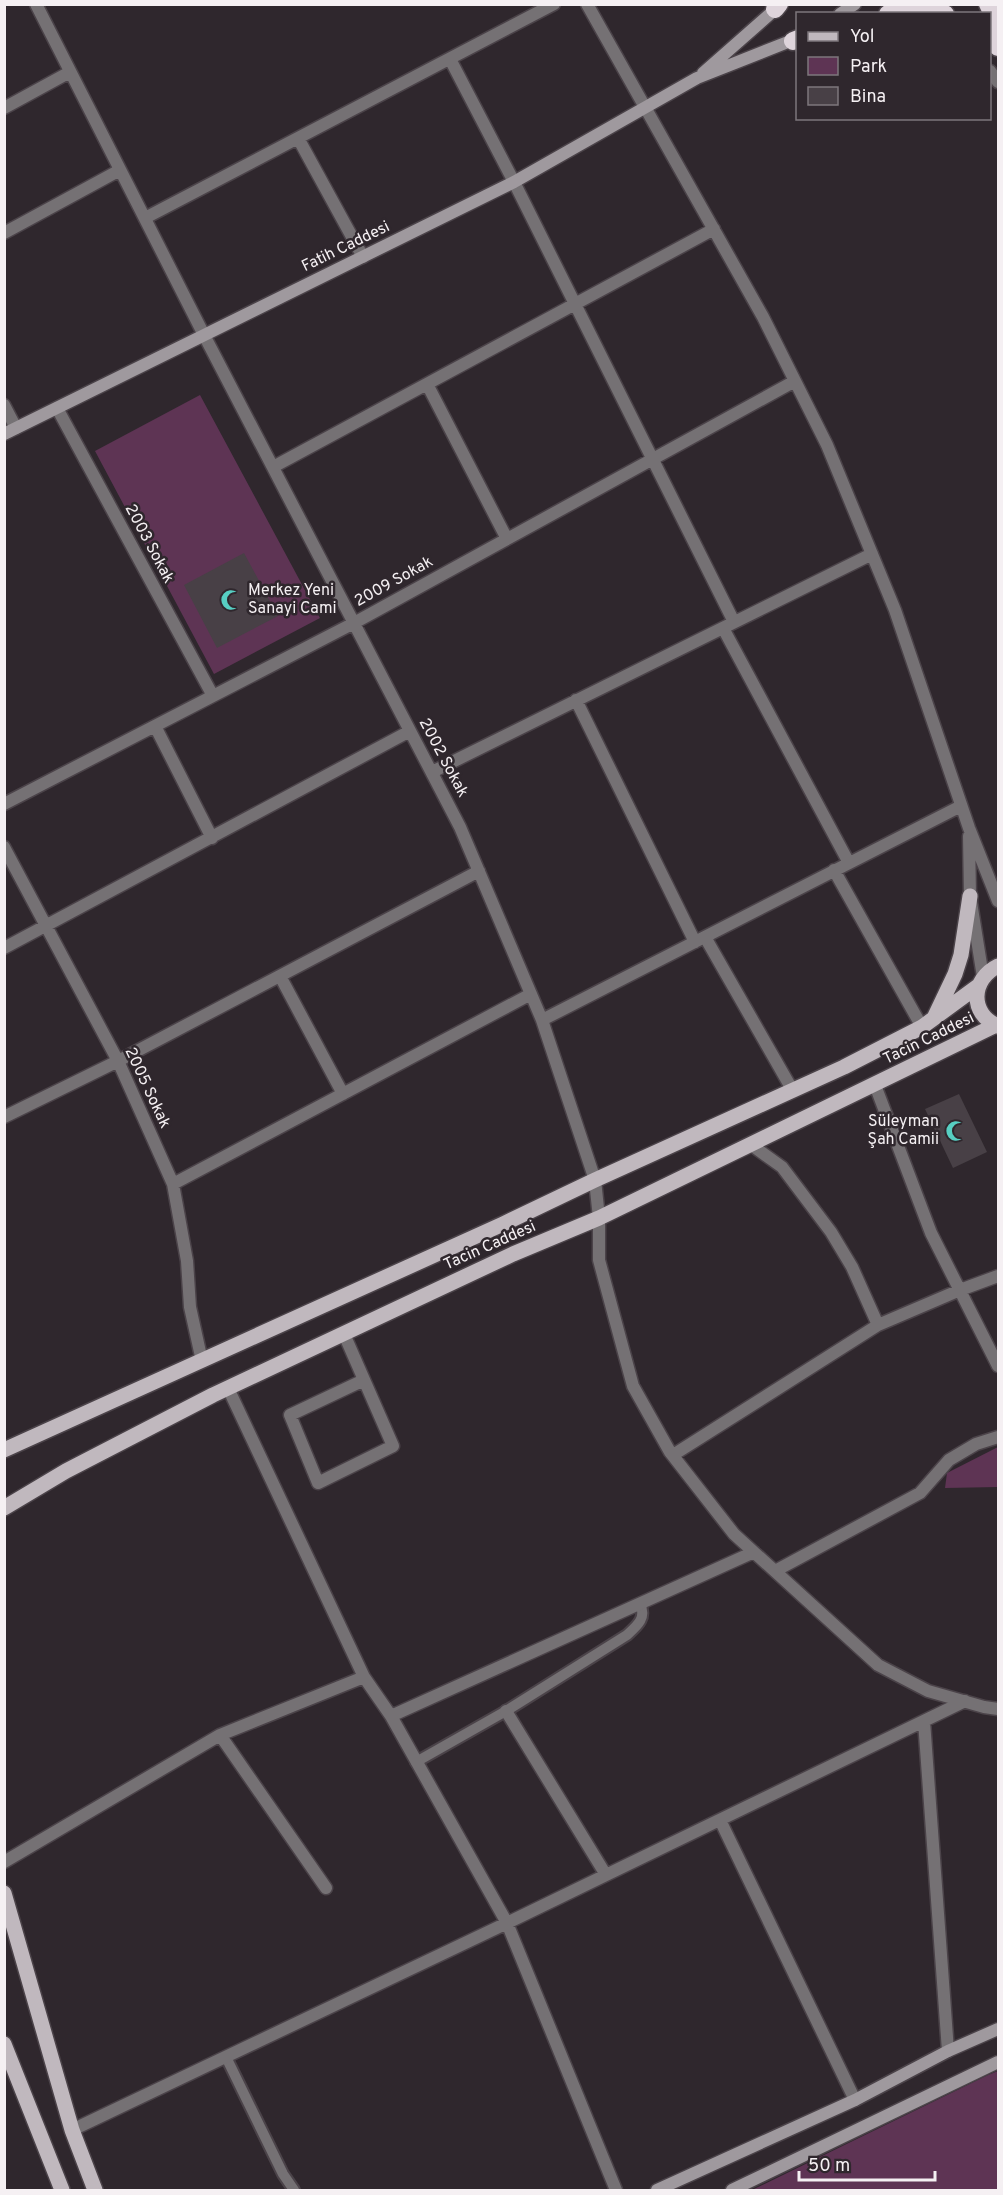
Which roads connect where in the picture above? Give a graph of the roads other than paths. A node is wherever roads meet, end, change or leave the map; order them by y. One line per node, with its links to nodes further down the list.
1 (554, 4): 10 (street)
2 (587, 4): 14 (street)
3 (988, 4): 8 (highway)
4 (40, 6): 11 (street, 2002 Sokak)
5 (778, 6): 12 (street)
6 (910, 12): 7 (highway)
7 (939, 12)
8 (999, 25)
9 (796, 40): 12 (street)
10 (450, 59): 15 (street); 17 (street)
11 (70, 72): 13 (street); 16 (street, 2002 Sokak)
12 (697, 78): 14 (street, Fatih Caddesi)
13 (4, 108)
14 (646, 108): 17 (street, Fatih Caddesi); 19 (street)
15 (298, 138): 18 (street); 21 (street)
16 (120, 170): 18 (street, 2002 Sokak); 20 (street)
17 (514, 182): 21 (street, Fatih Caddesi); 22 (street)
18 (145, 218): 23 (street, 2002 Sokak)
19 (714, 229): 22 (street); 24 (street)
20 (4, 233)
21 (363, 257): 23 (street, Fatih Caddesi)
22 (575, 304): 25 (street); 30 (street)
23 (204, 335): 27 (street, Fatih Caddesi); 31 (street, 2002 Sokak)
24 (795, 381): 30 (street, 2009 Sokak); 33 (street)
25 (427, 384): 31 (street); 32 (street)
26 (4, 405): 28 (street)
27 (57, 408): 28 (street, Fatih Caddesi); 36 (street, 2003 Sokak)
28 (16, 428): 29 (street, Fatih Caddesi)
29 (4, 434)
30 (652, 459): 32 (street, 2009 Sokak); 35 (street)
31 (273, 467): 34 (street, 2002 Sokak)
32 (507, 539): 34 (street, 2009 Sokak)
33 (872, 554): 35 (street); 42 (street)
34 (354, 623): 36 (street, 2009 Sokak); 39 (street, 2002 Sokak)
35 (728, 625): 37 (street); 46 (street)
36 (213, 696): 38 (street, 2009 Sokak)
37 (576, 700): 40 (street); 52 (street)
38 (155, 726): 41 (street, 2009 Sokak); 44 (street)
39 (410, 731): 40 (street, 2002 Sokak); 44 (street)
40 (432, 772): 48 (street, 2002 Sokak)
41 (4, 804)
42 (961, 806): 43 (street); 46 (street)
43 (969, 828): 49 (street); 50 (street)
44 (212, 838): 51 (street)
45 (4, 847): 51 (street, 2005 Sokak)
46 (849, 863): 47 (street)
47 (834, 870): 52 (street); 59 (street)
48 (479, 871): 55 (street); 57 (street, 2002 Sokak)
49 (970, 896): 56 (street); 59 (main road)
50 (999, 901)
51 (46, 927): 53 (street); 61 (street, 2005 Sokak)
52 (700, 939): 58 (street); 63 (street)
53 (4, 948)
54 (999, 966): 56 (main road, Tacin Caddesi)
55 (280, 976): 61 (street); 64 (street)
56 (980, 982): 59 (main road, Tacin Caddesi); 60 (main road)
57 (531, 994): 58 (street, 2002 Sokak); 64 (street)
58 (542, 1020): 67 (street, 2002 Sokak)
59 (928, 1022): 63 (main road, Tacin Caddesi)
60 (997, 1026): 62 (main road, Tacin Caddesi)
61 (118, 1061): 65 (street); 68 (street, 2005 Sokak)
62 (875, 1085): 66 (main road, Tacin Caddesi); 71 (street)
63 (793, 1090): 67 (main road, Tacin Caddesi)
64 (342, 1094): 68 (street)
65 (4, 1117)
66 (750, 1144): 69 (main road, Tacin Caddesi); 72 (street)
67 (595, 1180): 69 (street, 2002 Sokak); 74 (main road, Tacin Caddesi)
68 (173, 1184): 74 (street, 2005 Sokak)
69 (599, 1218): 73 (main road, Tacin Caddesi); 80 (street, 2002 Sokak)
70 (999, 1276): 71 (street)
71 (960, 1290): 72 (street); 75 (street)
72 (878, 1325): 80 (street)
73 (344, 1334): 76 (street); 77 (main road, Tacin Caddesi)
74 (202, 1361): 79 (main road, Tacin Caddesi)
75 (999, 1366)
76 (364, 1380): 76 (street)
77 (228, 1388): 81 (main road, Tacin Caddesi); 85 (street)
78 (999, 1437): 83 (street)
79 (4, 1450)
80 (673, 1455): 82 (street, 2002 Sokak)
81 (4, 1509)
82 (753, 1552): 83 (street, 2002 Sokak); 84 (street)
83 (775, 1571): 86 (street, 2002 Sokak)
84 (640, 1604): 88 (lane); 89 (street)
85 (364, 1677): 89 (street); 91 (street)
86 (965, 1701): 87 (street, 2002 Sokak); 90 (street)
87 (999, 1709)
88 (506, 1711): 92 (lane); 95 (street)
89 (391, 1716): 92 (street)
90 (924, 1721): 93 (street); 101 (street)
91 (220, 1735): 94 (street); 96 (street)
92 (417, 1762): 98 (street)
93 (720, 1820): 95 (street); 104 (street)
94 (4, 1862)
95 (606, 1875): 98 (street)
96 (326, 1888)
97 (4, 1893): 105 (main road)
98 (507, 1923): 102 (street); 109 (street)
99 (999, 2029): 101 (street)
100 (4, 2044): 106 (main road)
101 (948, 2051): 104 (street)
102 (226, 2057): 105 (street); 108 (lane)
103 (999, 2062): 111 (street)
104 (855, 2100): 110 (street)
105 (72, 2130): 107 (main road)
106 (62, 2190)
107 (95, 2190)
108 (294, 2190)
109 (616, 2190)
110 (657, 2190)
111 (732, 2190)

